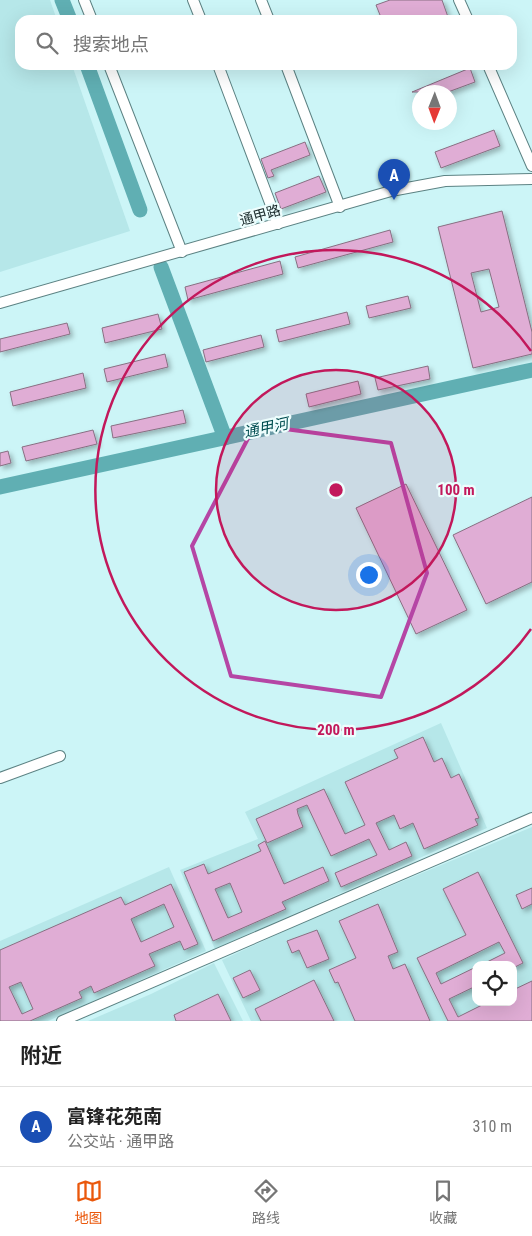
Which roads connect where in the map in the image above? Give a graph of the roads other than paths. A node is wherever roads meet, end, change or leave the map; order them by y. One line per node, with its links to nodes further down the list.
1 (84, 0): 5 (street)
2 (193, 0): 6 (street)
3 (261, 0): 7 (street)
4 (459, 0): 8 (street)
5 (90, 15)
6 (199, 15)
7 (267, 15)
8 (466, 15)
9 (111, 70): 17 (street)
10 (220, 70): 16 (street)
11 (288, 70): 15 (street)
12 (490, 70): 13 (street)
13 (532, 166)
14 (532, 179): 15 (street, 通甲路)
15 (340, 207): 16 (street, 通甲路)
16 (278, 224): 17 (street, 通甲路)
17 (182, 252): 18 (street, 通甲路)
18 (0, 303)
19 (60, 756): 20 (street)
20 (0, 778)
21 (532, 818): 22 (street)
22 (62, 1021)

